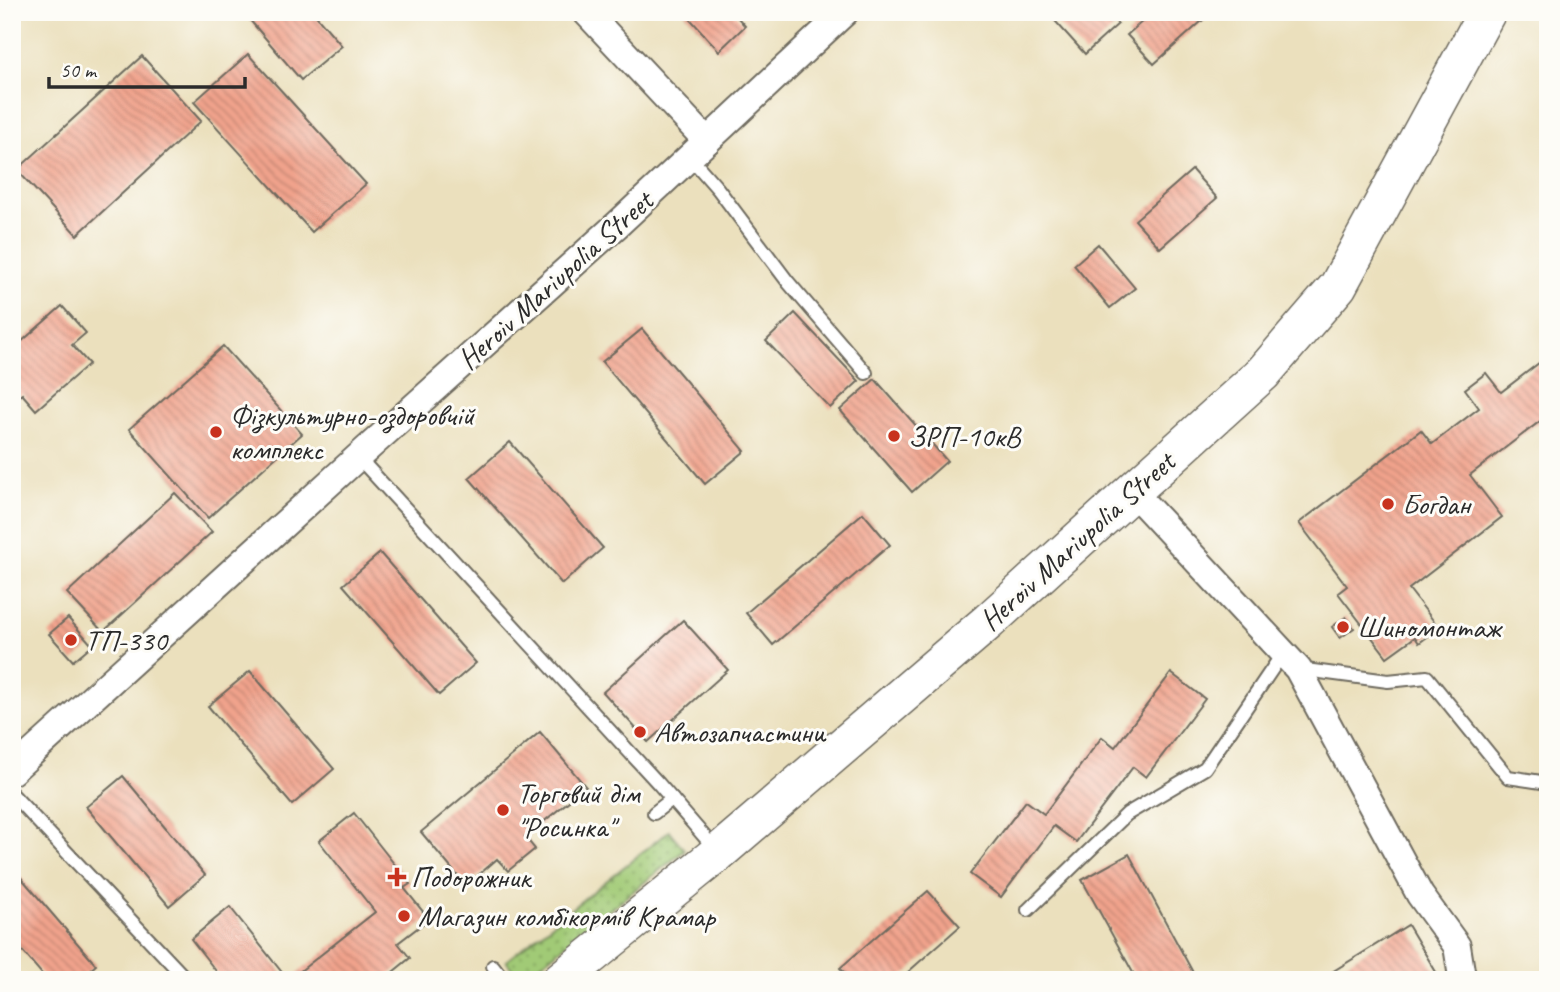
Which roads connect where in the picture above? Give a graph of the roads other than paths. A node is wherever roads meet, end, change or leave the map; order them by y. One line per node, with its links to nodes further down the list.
1 (586, 12): 4 (street)
2 (845, 12): 4 (street, Heroiv Mariupolia Street)
3 (1487, 12): 7 (main road, Heroiv Mariupolia Street)
4 (699, 149): 5 (lane); 6 (street, Heroiv Mariupolia Street)
5 (866, 373)
6 (358, 457): 9 (street, Heroiv Mariupolia Street); 12 (lane)
7 (1132, 491): 8 (street); 14 (main road, Heroiv Mariupolia Street)
8 (1291, 661): 10 (lane); 15 (lane); 17 (street)
9 (12, 771)
10 (1548, 783)
11 (12, 794): 18 (lane)
12 (672, 799): 13 (lane); 14 (lane)
13 (654, 813)
14 (718, 853): 20 (main road, Heroiv Mariupolia Street)
15 (1028, 910)
16 (493, 966): 19 (lane)
17 (1461, 979)
18 (187, 980)
19 (504, 980)
20 (561, 980)

